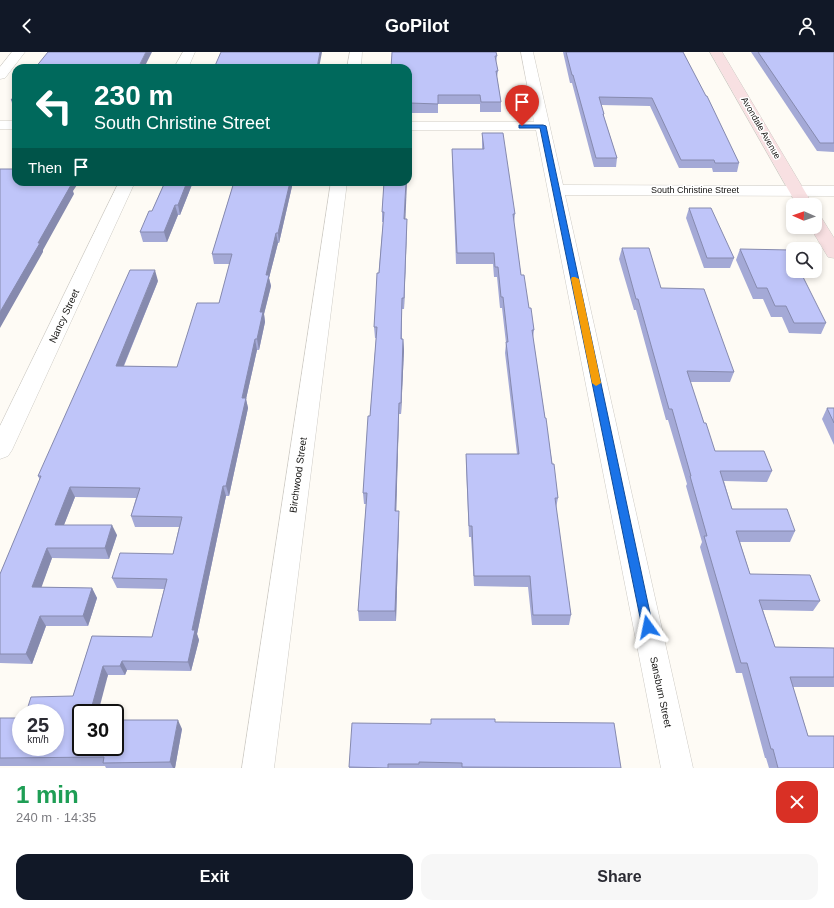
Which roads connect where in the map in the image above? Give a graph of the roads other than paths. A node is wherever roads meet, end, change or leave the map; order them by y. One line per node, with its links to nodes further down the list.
1 (19, 52): 8 (street)
2 (189, 52): 6 (street)
3 (356, 52): 7 (street)
4 (527, 52): 12 (street, Sansburn Street)
5 (716, 52): 17 (street, Avondale Avenue)
6 (183, 64)
7 (354, 64)
8 (0, 75)
9 (0, 125): 10 (street)
10 (12, 125)
11 (412, 126): 12 (street)
12 (543, 126): 15 (street, Sansburn Street)
13 (125, 186): 20 (street, Nancy Street)
14 (338, 186): 21 (street, Birchwood Street)
15 (556, 190): 17 (street, South Christine Street); 22 (street, Sansburn Street)
16 (834, 191): 17 (street, South Christine Street)
17 (801, 198)
18 (822, 233): 19 (street)
19 (834, 253)
20 (0, 450)
21 (258, 768)
22 (677, 768)

